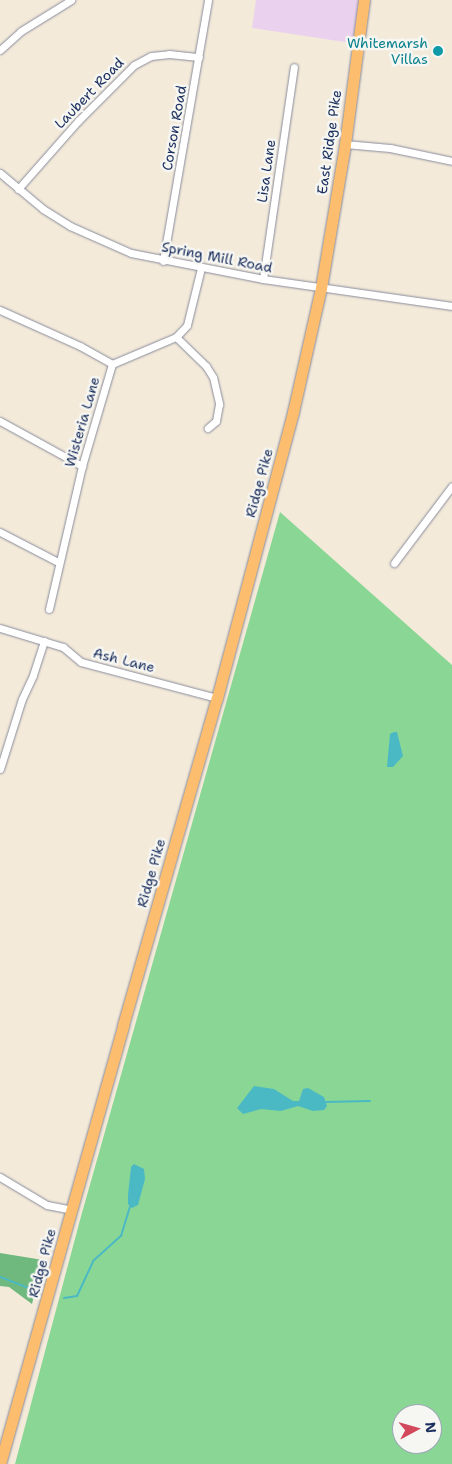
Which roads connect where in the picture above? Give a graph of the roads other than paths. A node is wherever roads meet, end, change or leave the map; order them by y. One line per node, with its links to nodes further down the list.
1 (71, 0): 4 (street)
2 (208, 0): 5 (street, Corson Road)
3 (364, 0): 7 (main road, East Ridge Pike)
4 (0, 50)
5 (199, 57): 10 (street, Laubert Road); 11 (street, Corson Road)
6 (294, 67): 13 (street, Lisa Lane)
7 (345, 144): 8 (street); 14 (main road, East Ridge Pike)
8 (452, 161)
9 (0, 172): 10 (street, Spring Mill Road)
10 (18, 189): 11 (street, Spring Mill Road)
11 (163, 261): 12 (street, Spring Mill Road)
12 (201, 268): 13 (street, Spring Mill Road); 17 (street)
13 (264, 280): 14 (street, Spring Mill Road)
14 (321, 288): 15 (street, Spring Mill Road); 29 (main road, Ridge Pike)
15 (452, 306)
16 (0, 310): 18 (street, Wisteria Lane)
17 (176, 337): 18 (street); 20 (street)
18 (112, 364): 21 (street, Wisteria Lane)
19 (0, 421): 21 (street)
20 (208, 428)
21 (82, 466): 24 (street, Wisteria Lane)
22 (452, 486): 25 (street)
23 (0, 532): 24 (street)
24 (58, 562): 26 (street, Wisteria Lane)
25 (394, 563)
26 (49, 609)
27 (0, 628): 28 (street, Ash Lane)
28 (44, 641): 29 (street, Ash Lane); 30 (street)
29 (217, 698): 32 (main road, Ridge Pike)
30 (0, 769)
31 (0, 1177): 32 (street)
32 (72, 1210): 33 (main road, Ridge Pike)
33 (0, 1464)

